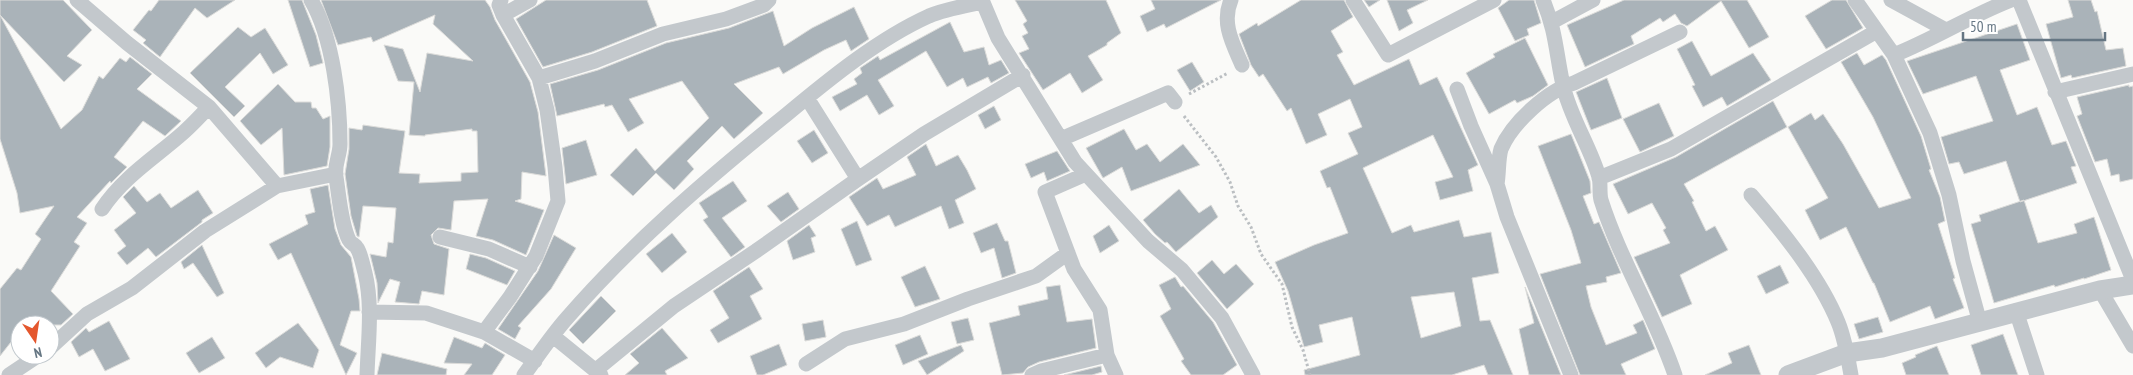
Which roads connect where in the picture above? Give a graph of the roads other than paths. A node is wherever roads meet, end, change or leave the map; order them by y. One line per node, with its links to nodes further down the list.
1 (77, 0): 29 (street)
2 (530, 0): 14 (street)
3 (769, 0): 23 (street)
4 (1231, 0): 20 (street)
5 (1353, 0): 6 (street)
6 (1494, 0)
7 (1543, 0): 15 (street)
8 (1594, 0): 15 (street)
9 (1856, 0): 17 (street)
10 (1891, 0): 16 (street)
11 (2017, 0): 16 (street); 26 (street)
12 (314, 1): 31 (street)
13 (983, 1): 22 (street); 27 (street)
14 (502, 8): 23 (street)
15 (1552, 22): 24 (street)
16 (1946, 30): 19 (street)
17 (1877, 31): 19 (street); 33 (street)
18 (1680, 32): 24 (street)
19 (1894, 55): 47 (street)
20 (1242, 65)
21 (2133, 74): 26 (street)
22 (1022, 76): 30 (street); 34 (street)
23 (540, 78): 41 (street)
24 (1563, 86): 33 (street); 35 (street)
25 (1457, 89): 35 (street)
26 (2055, 92): 42 (street)
27 (806, 98): 34 (street); 49 (street)
28 (1175, 102): 30 (street)
29 (209, 107): 36 (street); 38 (street)
30 (1061, 139): 32 (street)
31 (336, 174): 36 (street); 46 (street)
32 (1086, 174): 40 (street); 64 (street)
33 (1599, 178): 66 (street)
34 (858, 179): 58 (street)
35 (1497, 184): 65 (street)
36 (277, 186): 50 (street)
37 (1752, 195): 52 (street)
38 (102, 209)
39 (440, 237): 41 (street)
40 (1068, 253): 53 (street); 55 (street)
41 (530, 267): 48 (street)
42 (2133, 280)
43 (2133, 285): 44 (street)
44 (2100, 290): 45 (street); 51 (street)
45 (2016, 311): 47 (street); 69 (street)
46 (369, 312): 48 (street); 60 (street)
47 (1980, 323): 52 (street)
48 (484, 332): 54 (street)
49 (553, 336): 54 (street); 58 (street)
50 (60, 339)
51 (2133, 346)
52 (1847, 353): 67 (street); 68 (street)
53 (1107, 355): 57 (street); 63 (street)
54 (535, 361): 61 (street)
55 (806, 364)
56 (24, 365): 59 (street)
57 (1057, 371): 62 (street)
58 (599, 373)
59 (9, 375)
60 (367, 375)
61 (524, 375)
62 (1032, 375)
63 (1116, 375)
64 (1253, 375)
65 (1571, 375)
66 (1675, 375)
67 (1788, 375)
68 (1851, 375)
69 (2037, 375)

